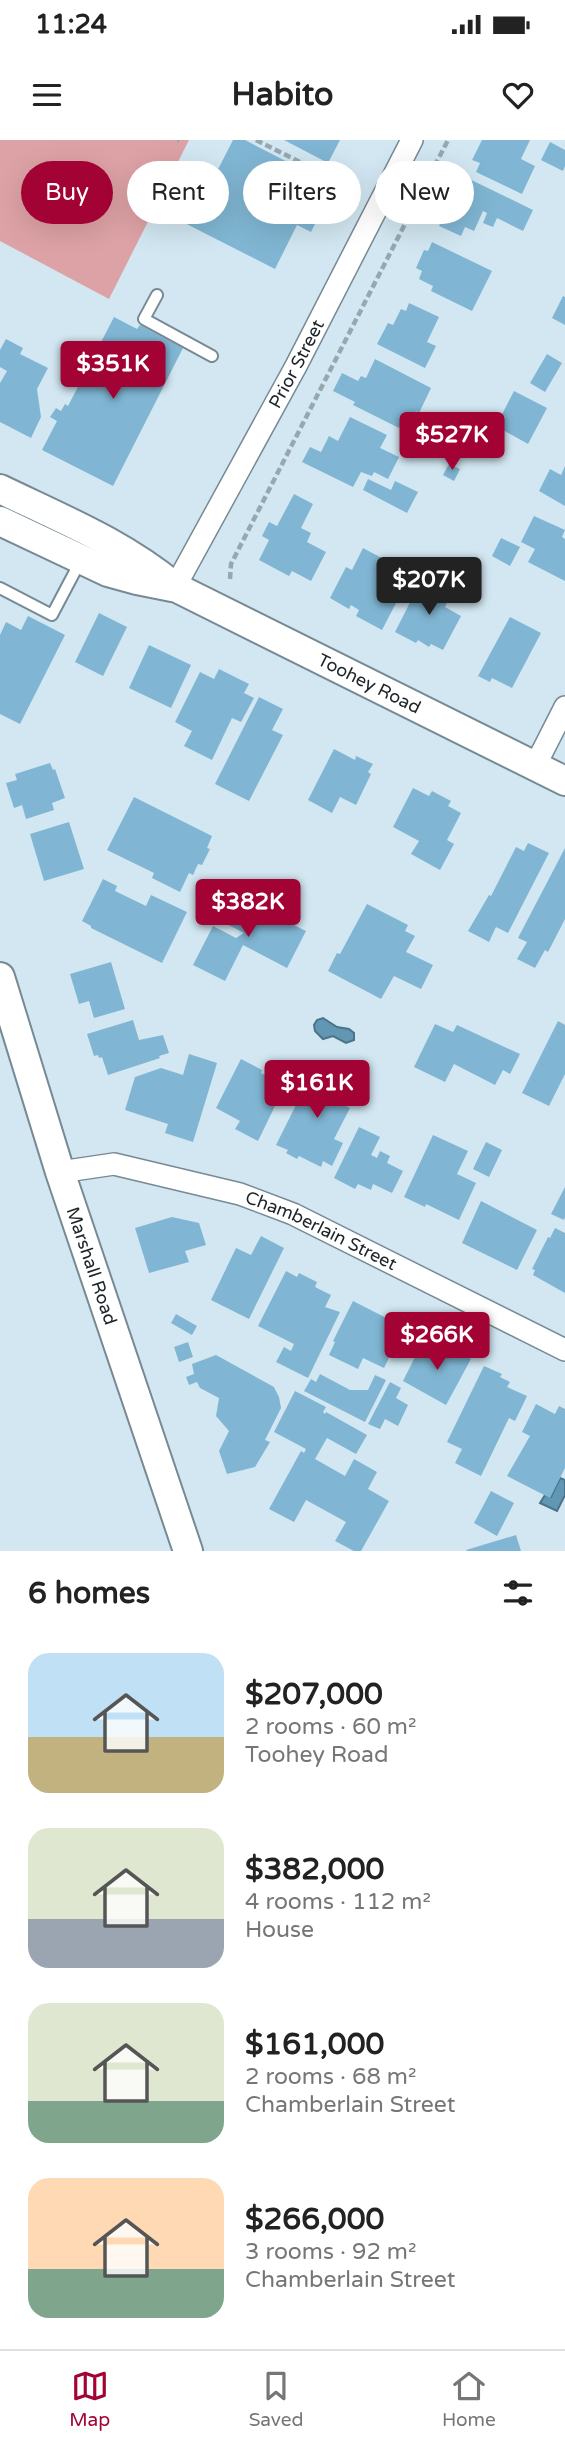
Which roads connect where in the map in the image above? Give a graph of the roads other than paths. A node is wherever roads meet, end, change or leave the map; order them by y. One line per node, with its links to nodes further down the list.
1 (412, 140): 7 (street, Prior Street)
2 (157, 295): 3 (lane)
3 (212, 356)
4 (0, 489): 7 (main road, Toohey Road)
5 (0, 521): 6 (main road, Toohey Road)
6 (81, 560): 7 (main road, Toohey Road); 8 (lane)
7 (175, 587): 10 (main road, Toohey Road)
8 (0, 588)
9 (565, 707): 10 (street)
10 (535, 766): 11 (main road, Toohey Road)
11 (565, 781)
12 (0, 978): 13 (main road, Marshall Road)
13 (60, 1172): 14 (street, Chamberlain Street); 15 (main road, Marshall Road)
14 (565, 1350)
15 (188, 1551)

